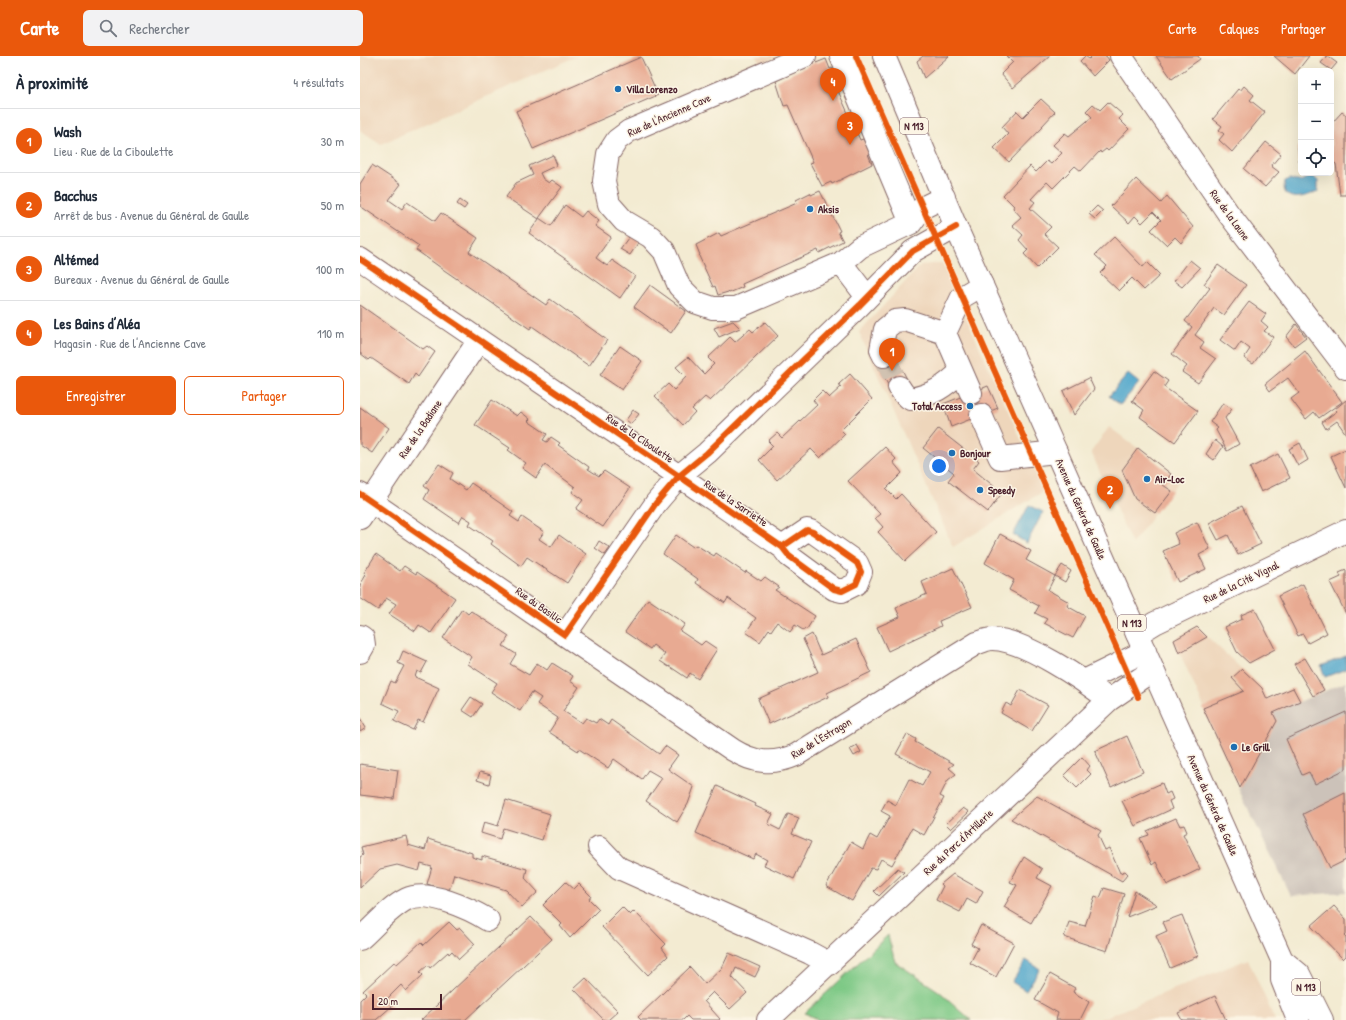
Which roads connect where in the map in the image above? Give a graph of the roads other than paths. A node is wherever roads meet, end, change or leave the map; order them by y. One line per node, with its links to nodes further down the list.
1 (805, 56): 9 (street, Rue de l'Ancienne Cave)
2 (841, 56): 6 (street)
3 (884, 56): 5 (street, Avenue du Général de Gaulle / N 113)
4 (1121, 56): 15 (street, Rue de la Laune)
5 (944, 197): 6 (street); 7 (street, Avenue du Général de Gaulle / N 113)
6 (911, 223): 9 (street, Rue de l'Ancienne Cave)
7 (956, 227): 10 (street, Avenue du Général de Gaulle / N 113); 11 (street, Rue de la Ciboulette)
8 (360, 259): 13 (street, Rue de la Ciboulette)
9 (840, 262): 11 (street)
10 (982, 285): 12 (street); 20 (street, Avenue du Général de Gaulle / N 113)
11 (867, 297): 21 (street, Rue de la Ciboulette)
12 (945, 333): 14 (street); 16 (street)
13 (479, 340): 21 (street, Rue de la Ciboulette); 22 (street, Rue de la Badiane)
14 (884, 356)
15 (1346, 368)
16 (961, 371): 17 (street); 18 (street)
17 (899, 387)
18 (971, 393)
19 (981, 415): 20 (street)
20 (1056, 452): 28 (street, Avenue du Général de Gaulle / N 113)
21 (679, 476): 24 (street, Rue de la Sarriette); 25 (street, Rue du Basilic)
22 (364, 505): 25 (street, Rue du Basilic)
23 (1346, 531): 28 (street, Rue de la Cité Vignal)
24 (782, 547)
25 (565, 635): 29 (street, Rue de l'Estragon)
26 (360, 636): 27 (street)
27 (360, 652)
28 (1145, 652): 29 (street); 30 (street, Rue du Parc d'Artillerie); 34 (street, Avenue du Général de Gaulle / N 113)
29 (1084, 681): 30 (street, Rue de l'Estragon)
30 (1109, 700): 35 (street, Rue du Parc d'Artillerie)
31 (599, 847): 35 (street)
32 (488, 920): 33 (street)
33 (360, 939)
34 (1282, 960): 37 (street, Avenue du Général de Gaulle / N 113); 38 (street, Avenue du Général de Gaulle / N 113)
35 (830, 964): 36 (street, Rue du Parc d'Artillerie)
36 (768, 1020)
37 (1298, 1020)
38 (1322, 1020)

